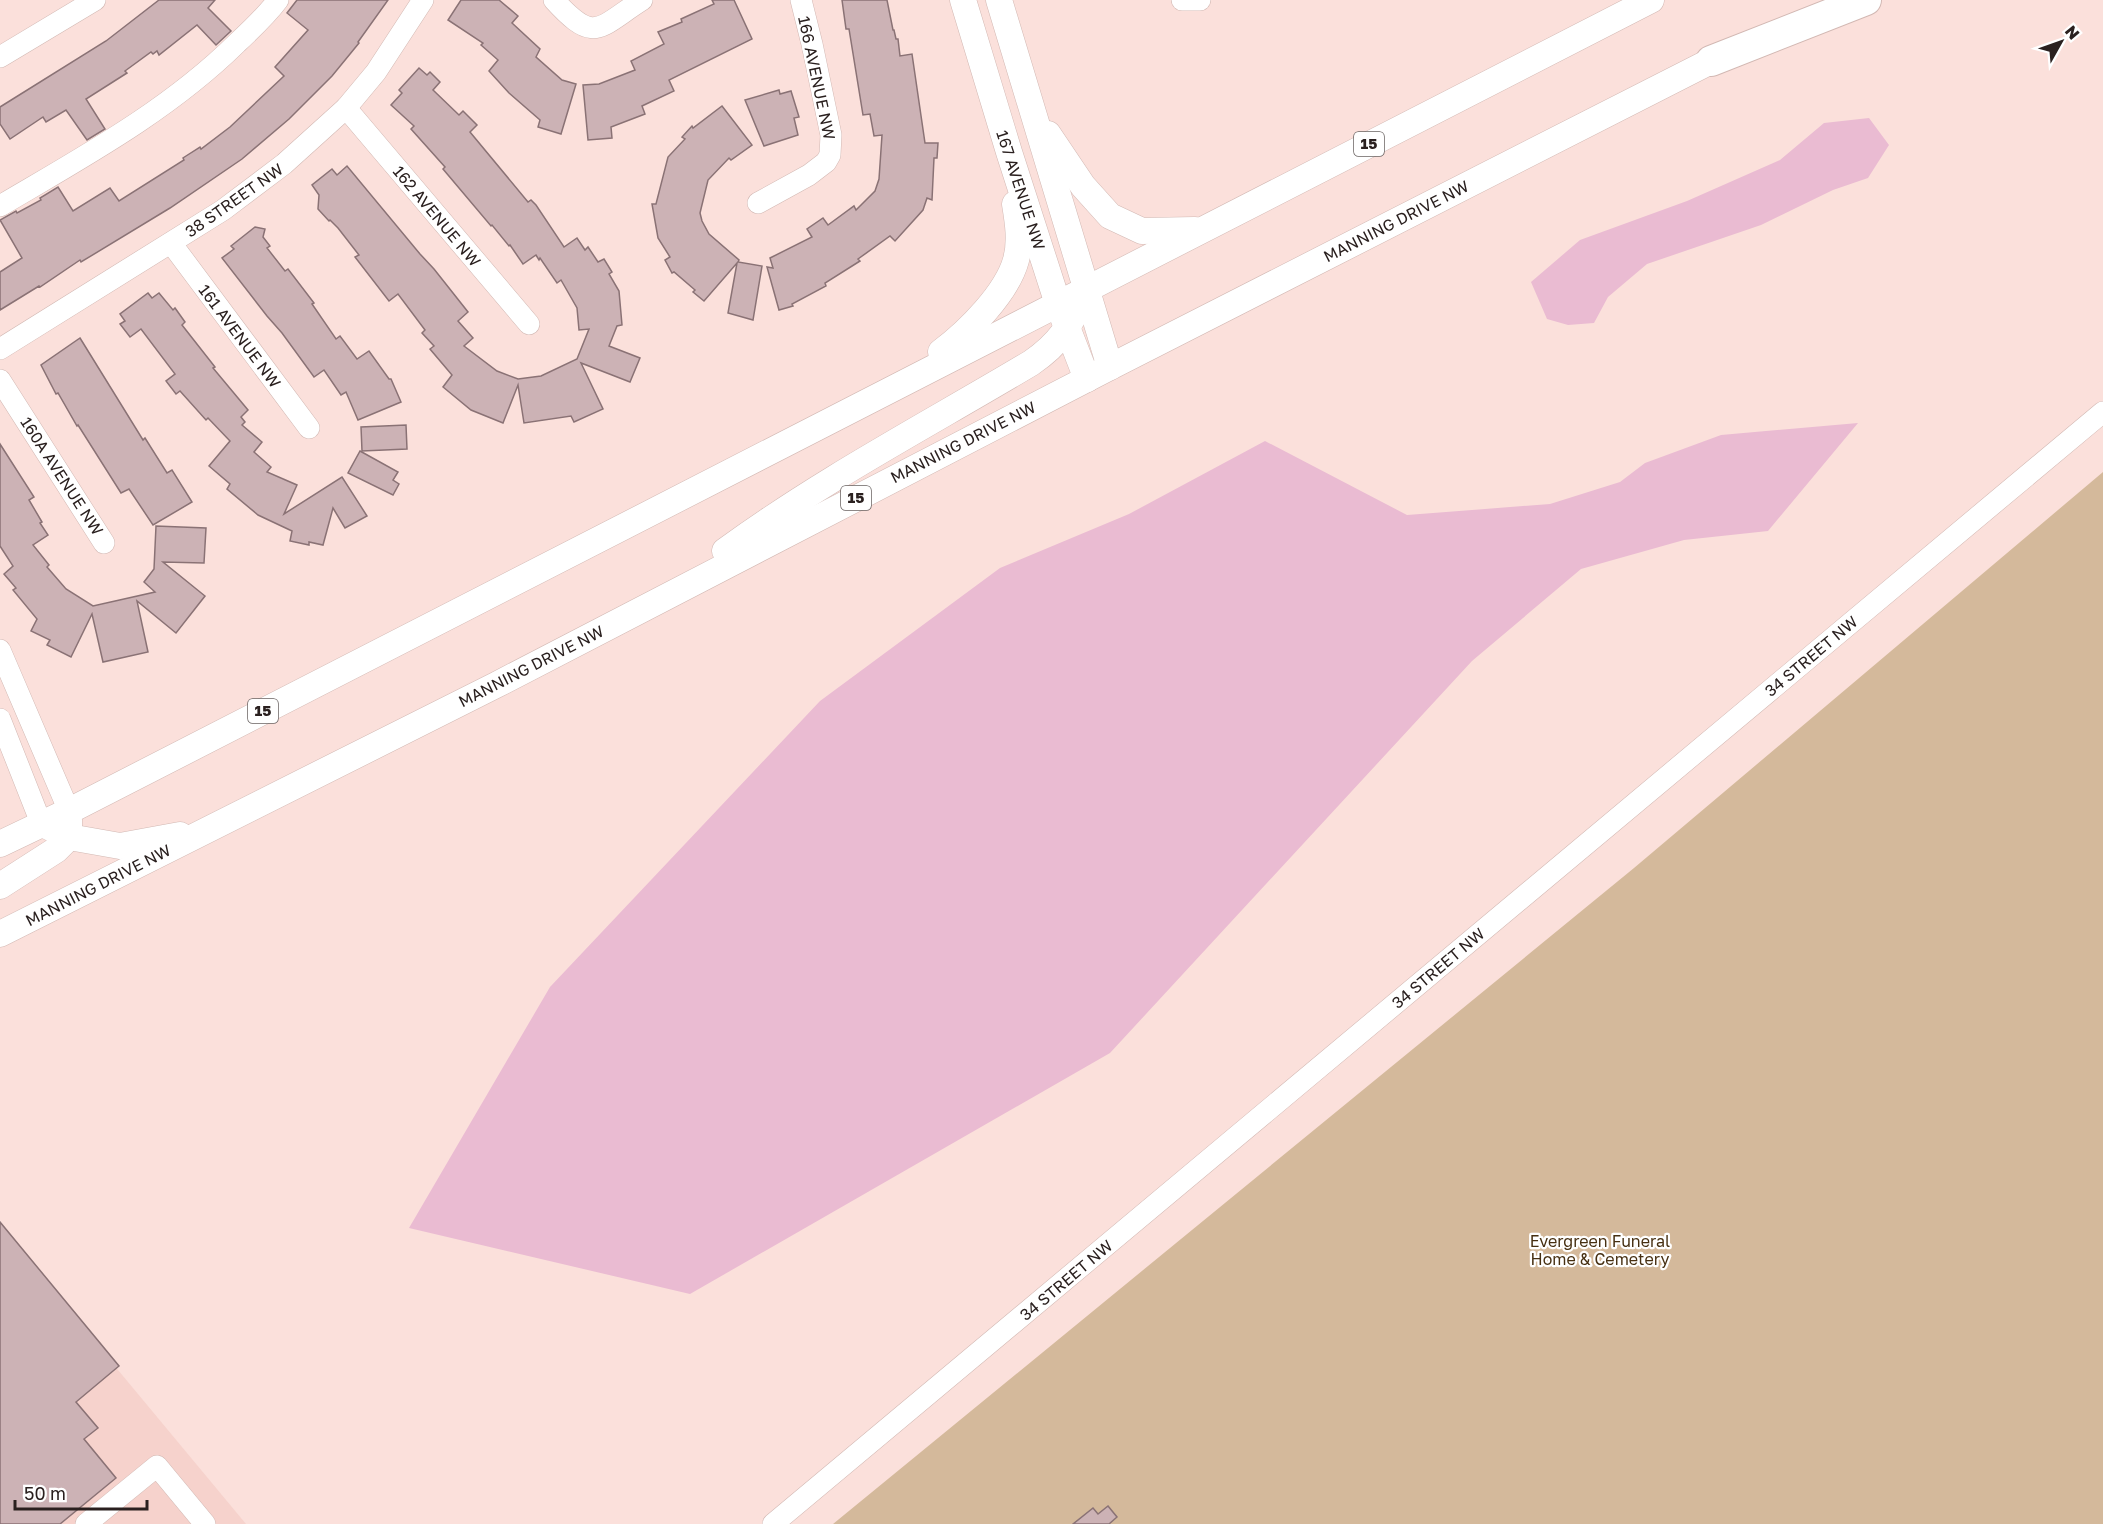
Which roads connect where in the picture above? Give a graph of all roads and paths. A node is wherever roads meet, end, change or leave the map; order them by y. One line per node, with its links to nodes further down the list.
1 (95, 0): 12 (street)
2 (278, 0): 18 (street)
3 (423, 0): 14 (street, 38 STREET NW)
4 (554, 0): 5 (street)
5 (642, 0)
6 (801, 0): 17 (street, 166 AVENUE NW)
7 (963, 0): 16 (main road, 167 AVENUE NW)
8 (999, 0): 15 (main road, 167 AVENUE NW)
9 (1652, 0): 19 (main road, 15)
10 (1830, 0): 13 (highway, MANNING DRIVE NW / 15)
11 (1866, 0): 13 (highway)
12 (3, 50)
13 (1711, 61): 26 (main road, MANNING DRIVE NW / 15)
14 (346, 108): 20 (street, 38 STREET NW); 23 (street, 162 AVENUE NW)
15 (1031, 109): 19 (main road); 21 (main road, 167 AVENUE NW)
16 (1009, 152): 22 (main road, 167 AVENUE NW); 29 (main road)
17 (758, 203)
18 (0, 206)
19 (1201, 230): 21 (main road, 15)
20 (171, 243): 25 (street, 38 STREET NW); 31 (street, 161 AVENUE NW)
21 (1087, 290): 22 (main road); 24 (main road); 26 (main road, 167 AVENUE NW)
22 (1058, 304): 24 (main road, 167 AVENUE NW); 29 (main road)
23 (529, 324)
24 (1067, 330): 27 (main road, 167 AVENUE NW); 33 (main road)
25 (0, 349)
26 (1110, 367): 27 (main road, MANNING DRIVE NW / 15)
27 (1086, 379): 33 (main road, MANNING DRIVE NW / 15)
28 (0, 380): 32 (street, 160A AVENUE NW)
29 (890, 389): 36 (main road, 15)
30 (2103, 412): 45 (street, 34 STREET NW)
31 (309, 428)
32 (104, 543)
33 (662, 598): 38 (main road, MANNING DRIVE NW / 15)
34 (0, 650): 36 (street)
35 (0, 719): 37 (street)
36 (69, 811): 37 (main road); 39 (main road)
37 (41, 823): 39 (main road); 40 (main road)
38 (204, 832): 39 (main road); 42 (main road, MANNING DRIVE NW / 15)
39 (69, 837): 41 (main road)
40 (0, 844)
41 (0, 886)
42 (0, 934)
43 (86, 1524): 44 (street)
44 (205, 1524)
45 (773, 1524)

